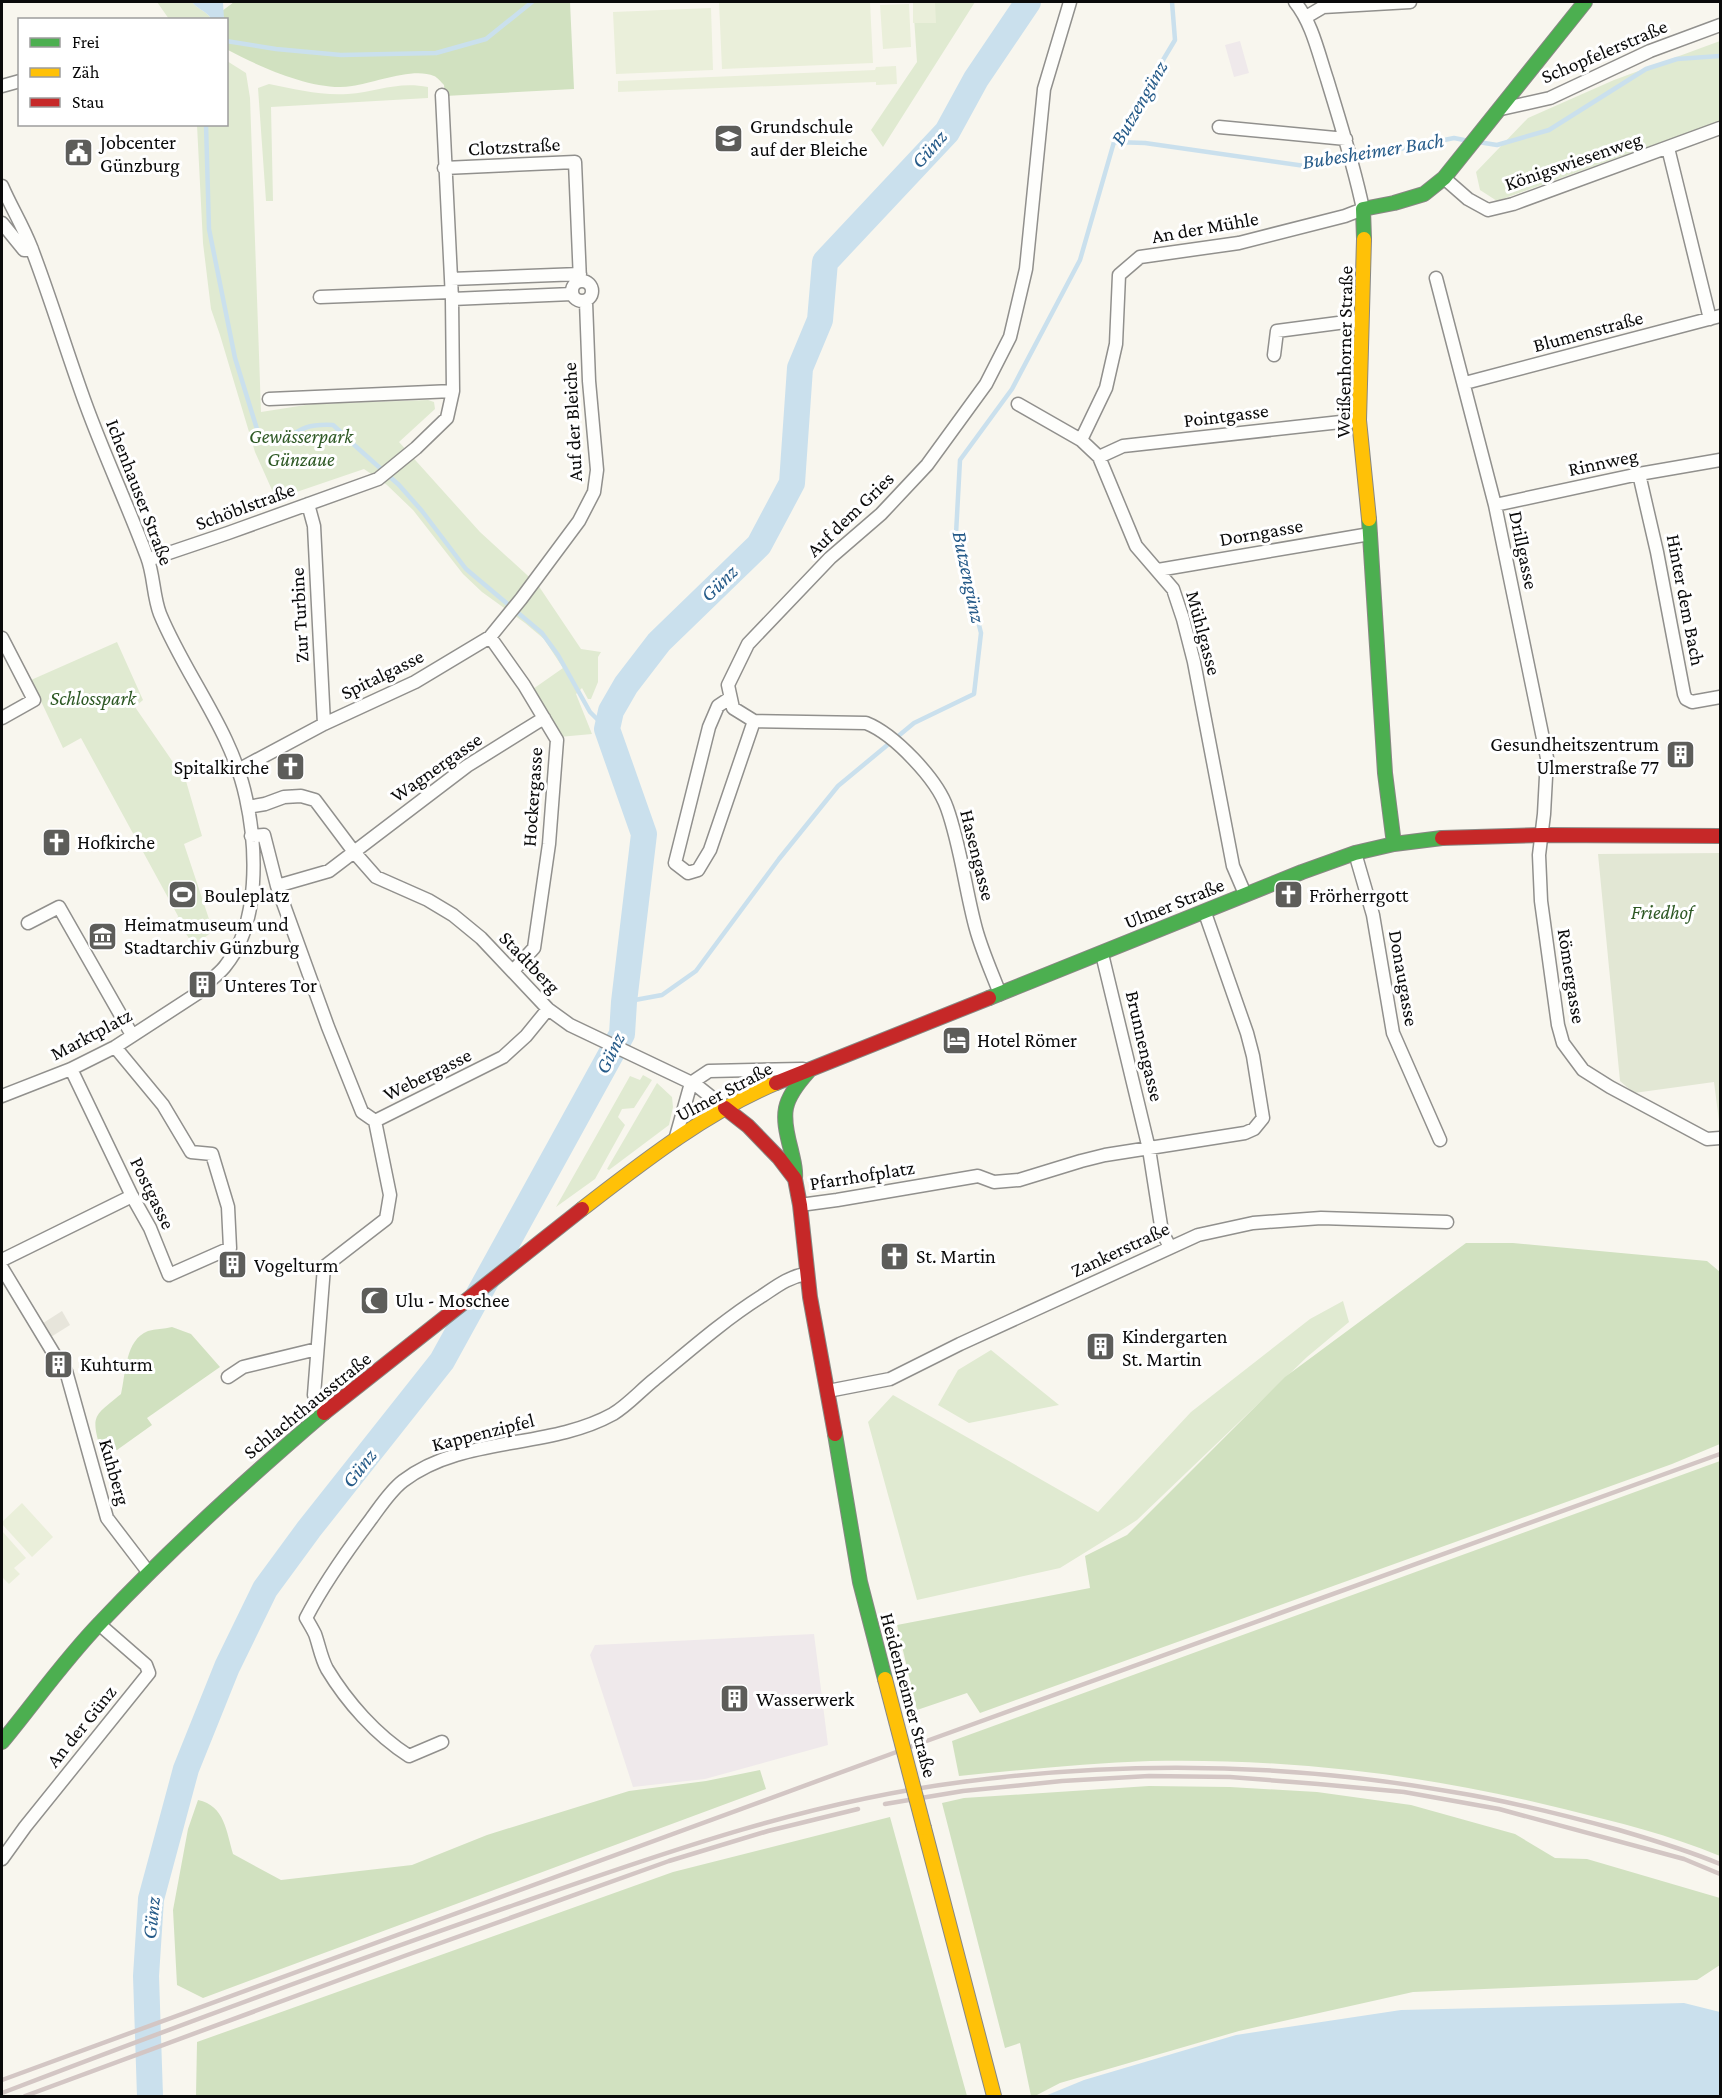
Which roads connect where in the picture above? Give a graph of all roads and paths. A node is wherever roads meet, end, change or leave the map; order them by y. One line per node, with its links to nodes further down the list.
1 (1070, 2): 49 (street, Auf dem Gries)
2 (1294, 2): 6 (street)
3 (1410, 2): 5 (street)
4 (1585, 2): 11 (main road)
5 (1323, 4): 6 (street)
6 (1306, 17): 14 (street)
7 (1720, 25): 11 (street, Schopfelerstraße)
8 (18, 82): 9 (street)
9 (2, 86)
10 (442, 95): 16 (street, Schöblstraße)
11 (1501, 109): 17 (main road)
12 (1219, 127): 14 (street)
13 (1720, 128): 15 (street, Königswiesenweg)
14 (1347, 144): 19 (street)
15 (1668, 148): 17 (street, Königswiesenweg); 28 (street)
16 (444, 168): 22 (street, Clotzstraße); 24 (street, Schöblstraße)
17 (1444, 178): 19 (main road)
18 (2, 186): 21 (street, Ichenhauser Straße)
19 (1364, 209): 29 (main road, Weißenhorner Straße); 36 (street, An der Mühle)
20 (2, 223): 21 (street)
21 (32, 249): 43 (street, Ichenhauser Straße)
22 (580, 278): 24 (street); 25 (street); 27 (street)
23 (1436, 278): 31 (street, Drillgasse)
24 (451, 290): 25 (street); 26 (street); 32 (street, Schöblstraße)
25 (572, 294): 27 (street)
26 (320, 297)
27 (586, 302): 45 (street, Auf der Bleiche)
28 (1715, 317): 31 (street, Blumenstraße)
29 (1361, 320): 30 (street); 35 (main road, Weißenhorner Straße)
30 (1274, 355)
31 (1465, 383): 41 (street, Drillgasse)
32 (453, 391): 33 (street); 40 (street, Schöblstraße)
33 (269, 399)
34 (1018, 404): 36 (street, Mühlgasse)
35 (1359, 420): 37 (street, Pointgasse); 42 (main road, Weißenhorner Straße)
36 (1080, 440): 37 (street, Mühlgasse)
37 (1099, 457): 44 (street, Mühlgasse)
38 (1720, 460): 39 (street, Rinnweg)
39 (1639, 474): 41 (street, Rinnweg); 48 (street, Hinter dem Bach)
40 (308, 504): 43 (street, Schöblstraße); 53 (street, Zur Turbine)
41 (1495, 505): 56 (street, Drillgasse)
42 (1370, 534): 44 (street, Dorngasse); 59 (main road, Weißenhorner Straße)
43 (148, 560): 54 (street, Ichenhauser Straße)
44 (1158, 570): 63 (street, Mühlgasse)
45 (524, 595): 47 (street, Spitalgasse)
46 (2, 638): 50 (street)
47 (490, 638): 51 (street, Hockergasse); 53 (street, Spitalgasse)
48 (1720, 697)
49 (730, 698): 52 (street); 52 (street, Auf dem Gries)
50 (2, 718)
51 (544, 718): 60 (street, Wagnergasse); 67 (street, Hockergasse)
52 (754, 721): 69 (street, Hasengasse)
53 (324, 724): 54 (street, Spitalgasse)
54 (238, 770): 55 (street, Ichenhauser Straße)
55 (248, 807): 57 (street); 60 (street, Stadtberg)
56 (1542, 835): 58 (main road, Ulmer Straße); 59 (main road, Ulmer Straße); 80 (street, Römergasse)
57 (251, 836): 62 (street); 68 (street)
58 (1720, 836)
59 (1394, 844): 61 (main road, Ulmer Straße)
60 (354, 852): 62 (street); 67 (street, Stadtberg)
61 (1355, 853): 63 (main road, Ulmer Straße); 82 (street, Donaugasse)
62 (277, 886): 79 (street)
63 (1245, 894): 64 (main road, Ulmer Straße)
64 (1205, 913): 66 (main road, Ulmer Straße); 83 (street, Pfarrhofplatz)
65 (28, 923): 72 (street)
66 (1102, 954): 69 (main road, Ulmer Straße); 83 (street, Brunnengasse)
67 (513, 970): 71 (street, Stadtberg)
68 (210, 981)
69 (1000, 994): 75 (main road, Ulmer Straße)
70 (195, 995): 72 (street, Marktplatz)
71 (548, 1009): 76 (street, Stadtberg); 79 (street, Webergasse)
72 (132, 1035): 73 (street, Marktplatz)
73 (115, 1047): 74 (street, Marktplatz); 85 (street, Postgasse)
74 (71, 1069): 77 (street, Marktplatz); 85 (street, Postgasse)
75 (810, 1069): 76 (street); 78 (main road, Ulmer Straße); 84 (main road)
76 (690, 1083): 78 (street, Stadtberg); 81 (street)
77 (2, 1096)
78 (725, 1108): 81 (main road, Ulmer Straße); 84 (main road, Pfarrhofplatz)
79 (375, 1121): 93 (street, Webergasse)
80 (1720, 1138)
81 (675, 1140): 98 (main road, Schlachthausstraße)
82 (1440, 1140)
83 (1149, 1149): 86 (street, Pfarrhofplatz); 88 (street, Brunnengasse)
84 (795, 1179): 86 (main road, Pfarrhofplatz)
85 (132, 1196): 89 (street)
86 (800, 1205): 91 (main road, Pfarrhofplatz)
87 (1447, 1222): 88 (street, Zankerstraße)
88 (1170, 1247): 97 (street, Zankerstraße)
89 (2, 1260)
90 (2, 1268): 94 (street)
91 (806, 1274): 92 (main road, Pfarrhofplatz); 102 (street, Kappenzipfel)
92 (810, 1297): 97 (main road, Heidenheimer Straße)
93 (317, 1349): 96 (street); 98 (street, Webergasse)
94 (54, 1354)
95 (66, 1371): 99 (street, Kuhberg)
96 (228, 1377)
97 (828, 1391): 104 (main road, Heidenheimer Straße, bridge)
98 (325, 1413): 99 (main road, Schlachthausstraße)
99 (149, 1573): 100 (main road, Schlachthausstraße)
100 (99, 1624): 101 (main road, Schlachthausstraße); 103 (street, An der Günz)
101 (2, 1742)
102 (442, 1742)
103 (2, 1859)
104 (994, 2097)

